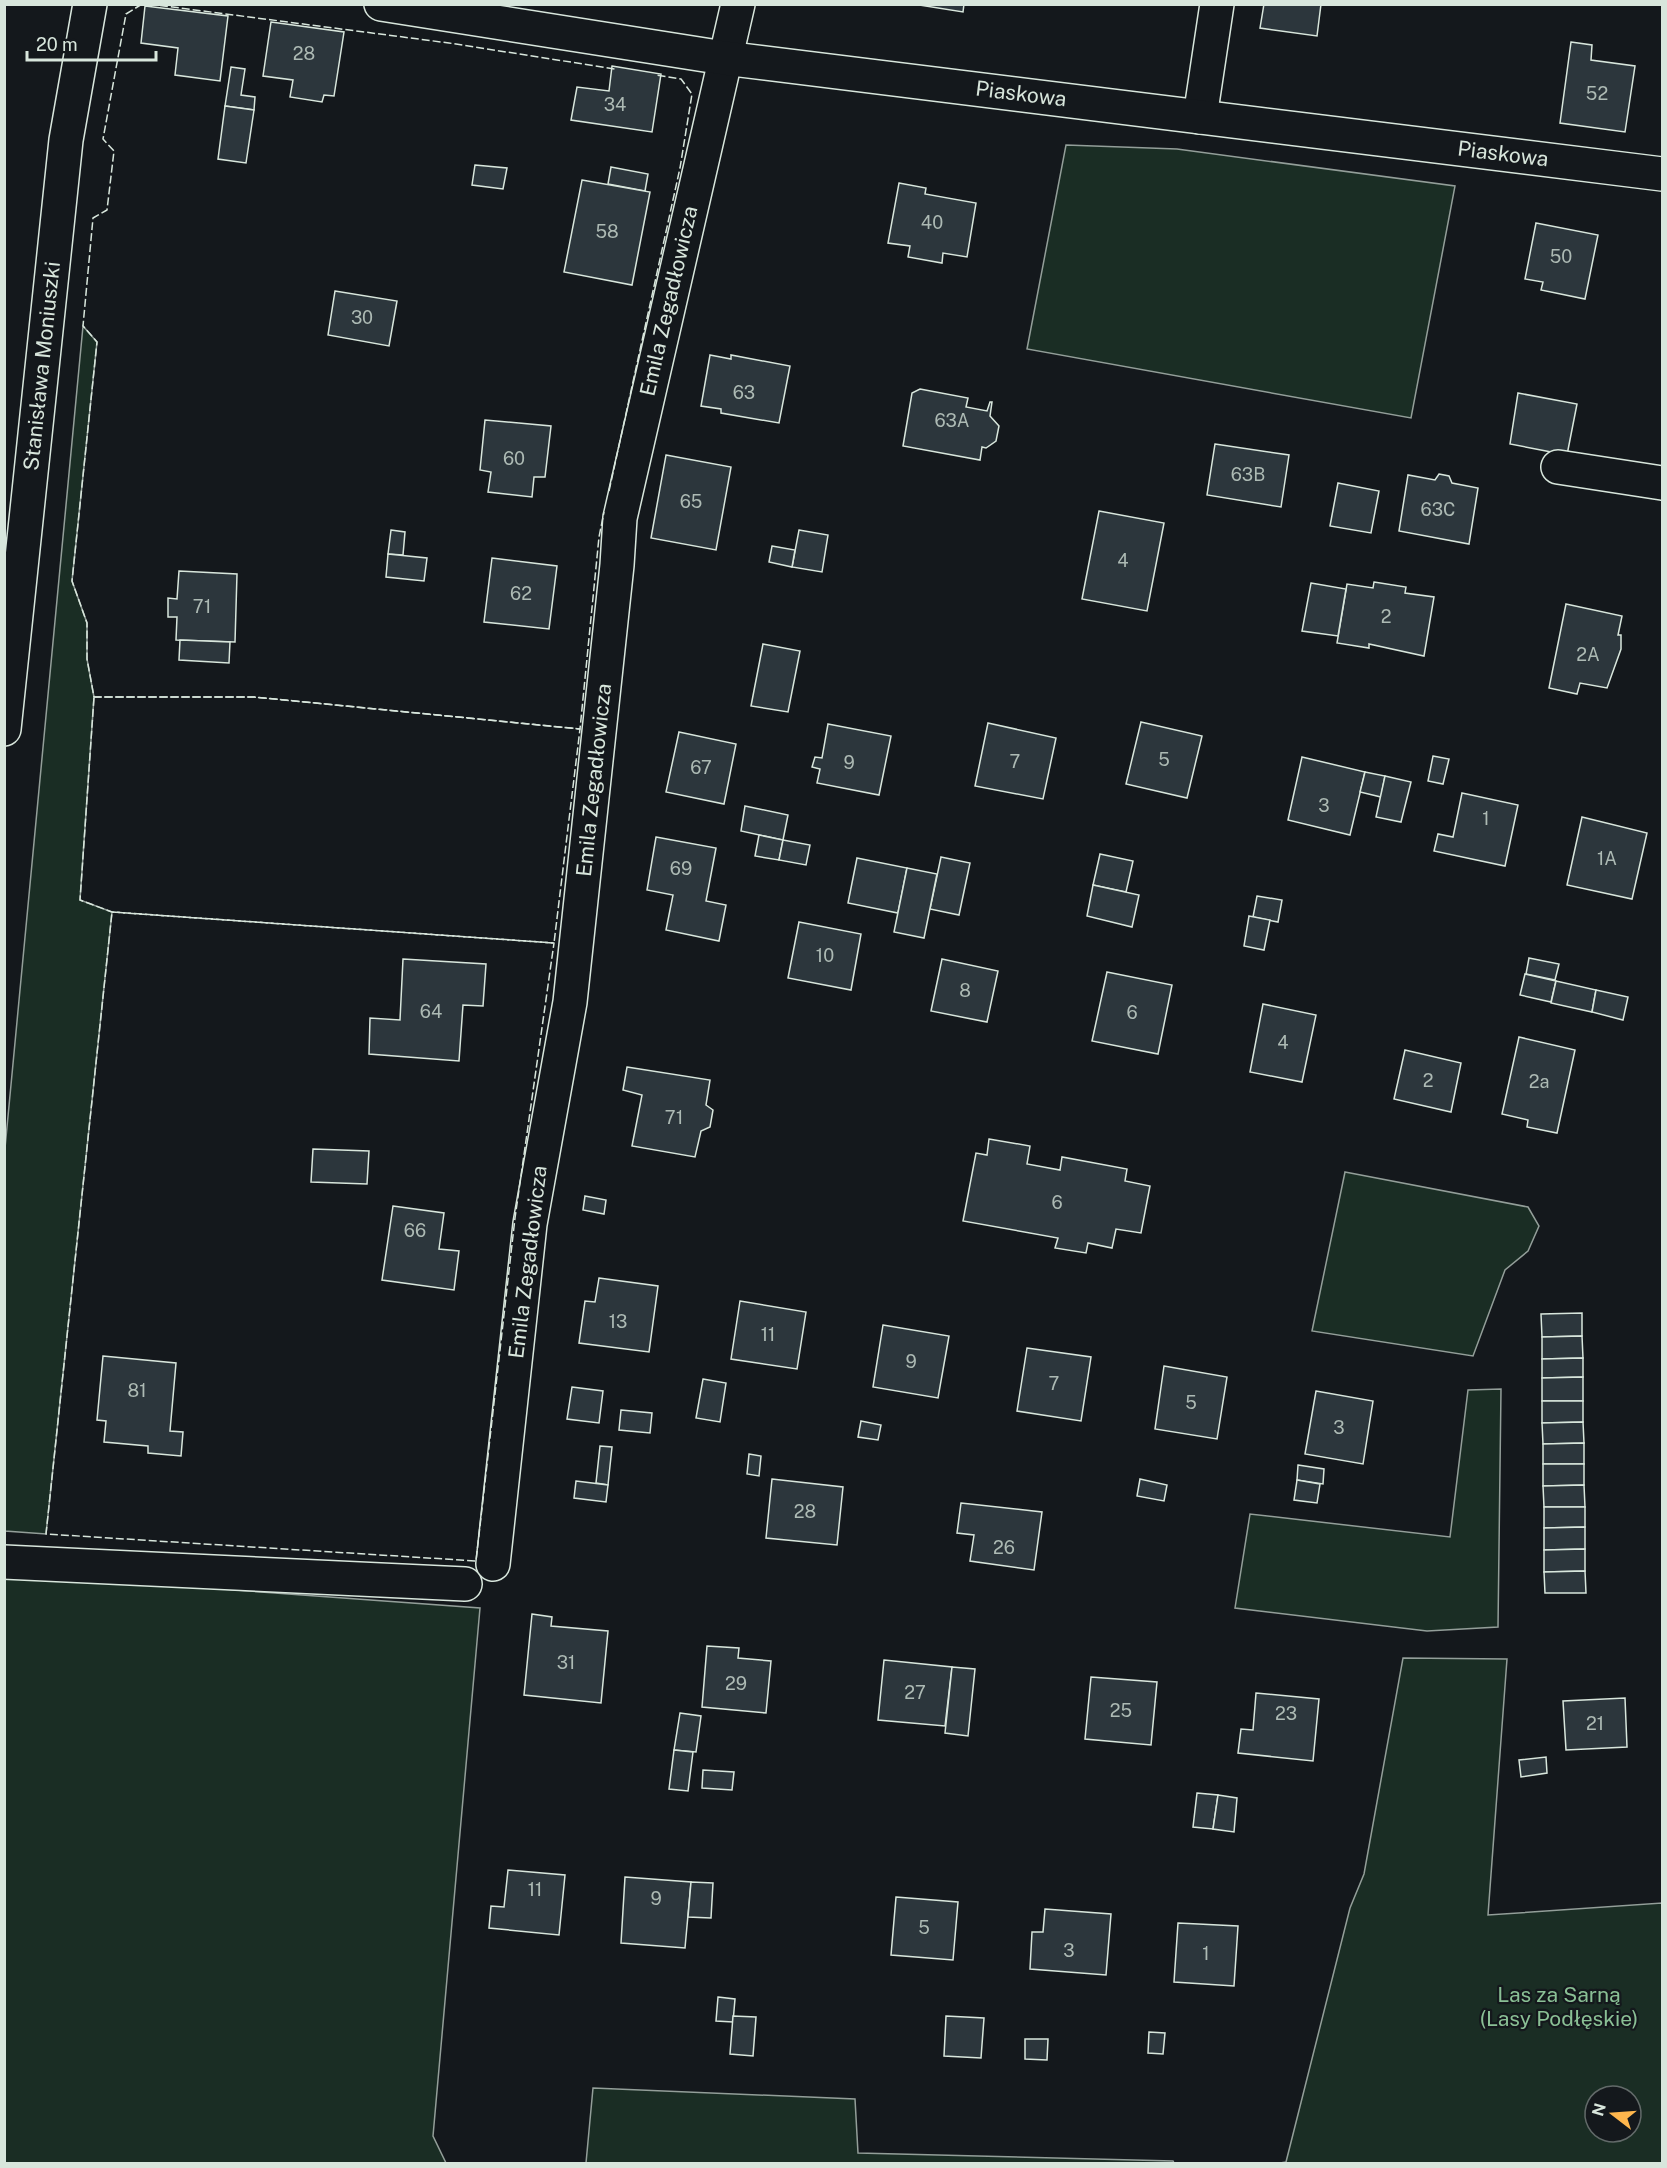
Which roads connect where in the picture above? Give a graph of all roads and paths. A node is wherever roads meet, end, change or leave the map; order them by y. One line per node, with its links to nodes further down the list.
1 (90, 4): 10 (street, Stanisława Moniuszki)
2 (381, 4): 5 (street, Piaskowa)
3 (738, 4): 5 (street, Emila Zegadłowicza)
4 (1217, 4): 6 (street)
5 (724, 58): 6 (street, Piaskowa); 13 (street, Emila Zegadłowicza)
6 (1200, 117): 7 (street, Piaskowa)
7 (1662, 174)
8 (1557, 467): 9 (street)
9 (1662, 483)
10 (8, 676): 11 (street, Stanisława Moniuszki)
11 (4, 729)
12 (4, 1562): 14 (street)
13 (493, 1564)
14 (465, 1584)

